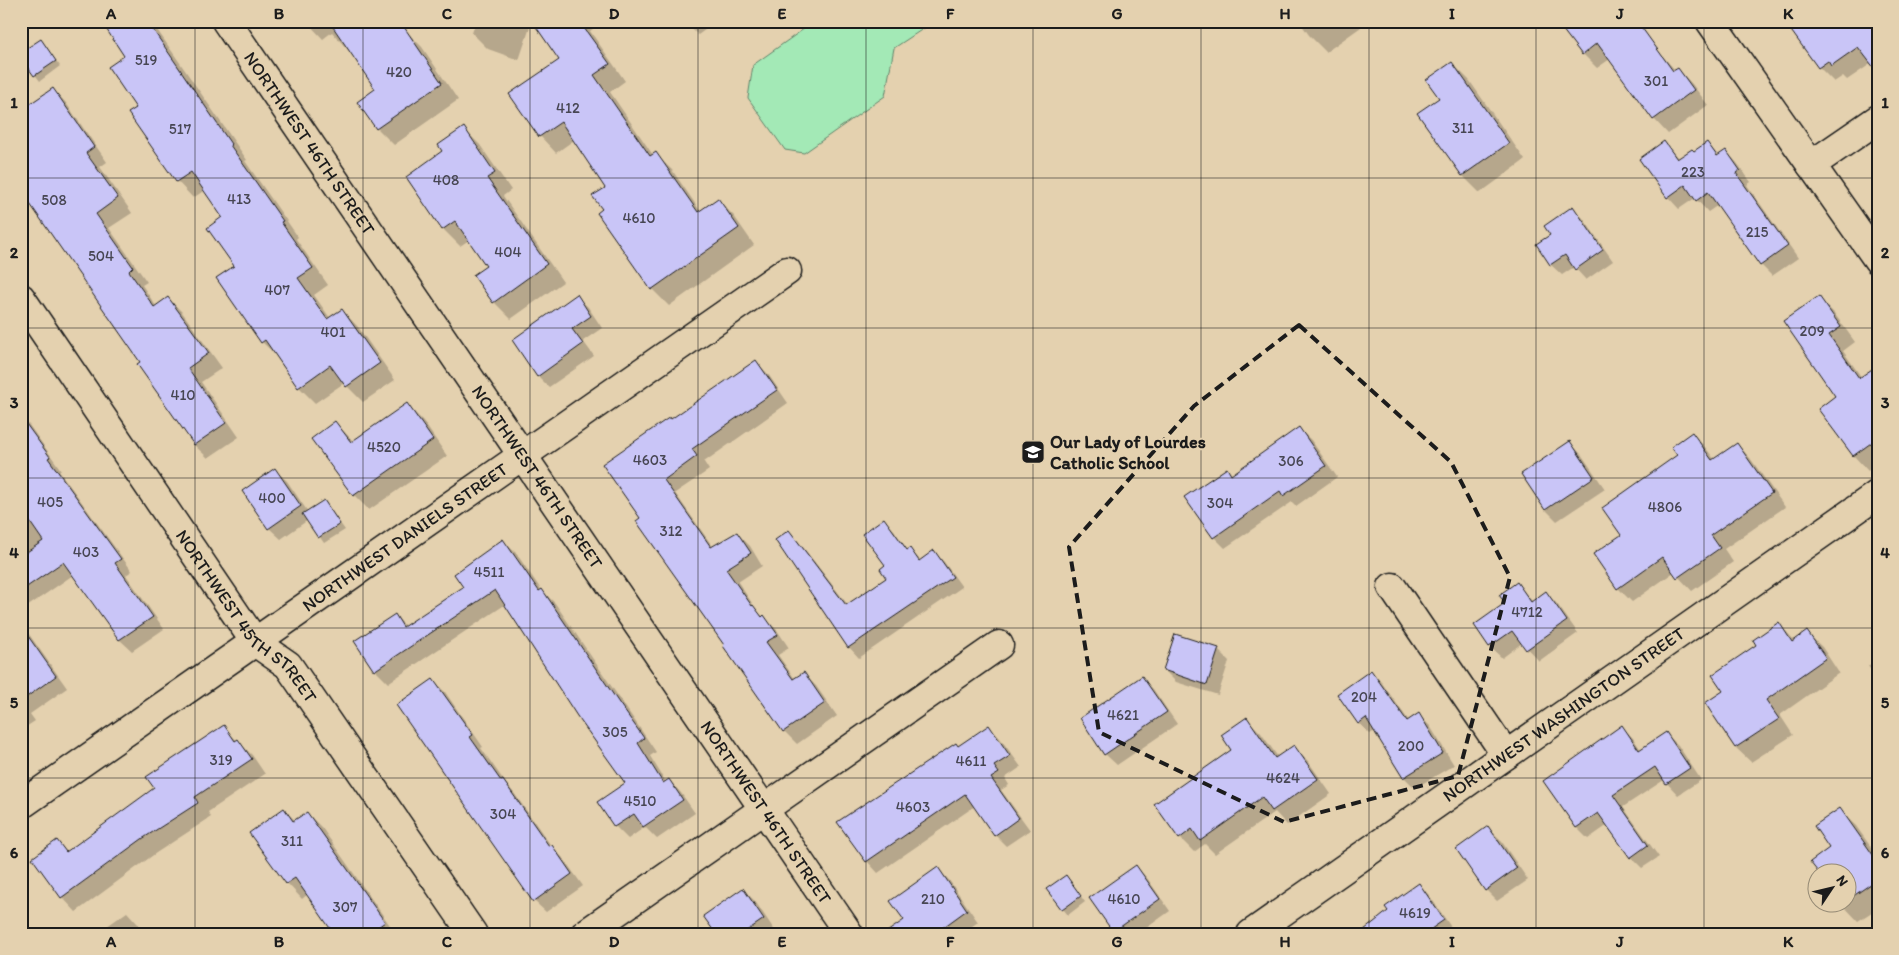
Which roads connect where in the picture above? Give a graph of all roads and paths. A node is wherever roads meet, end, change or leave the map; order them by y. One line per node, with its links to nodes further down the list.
1 (226, 21): 8 (street, NORTHWEST 46TH STREET)
2 (1710, 21): 4 (street)
3 (1878, 119): 4 (street)
4 (1811, 165): 5 (street)
5 (1878, 260)
6 (787, 271): 8 (street, NORTHWEST DANIELS STREET)
7 (21, 298): 11 (street, NORTHWEST 45TH STREET)
8 (522, 456): 11 (street, NORTHWEST DANIELS STREET); 15 (street, NORTHWEST 46TH STREET)
9 (1878, 494): 13 (street, NORTHWEST WASHINGTON STREET)
10 (1392, 587): 13 (street)
11 (255, 642): 14 (street, NORTHWEST DANIELS STREET); 16 (street, NORTHWEST 45TH STREET)
12 (999, 645): 15 (street)
13 (1506, 755): 19 (street, NORTHWEST WASHINGTON STREET)
14 (21, 805)
15 (764, 809): 17 (street); 18 (street, NORTHWEST 46TH STREET)
16 (473, 934)
17 (585, 934)
18 (849, 934)
19 (1251, 934)

